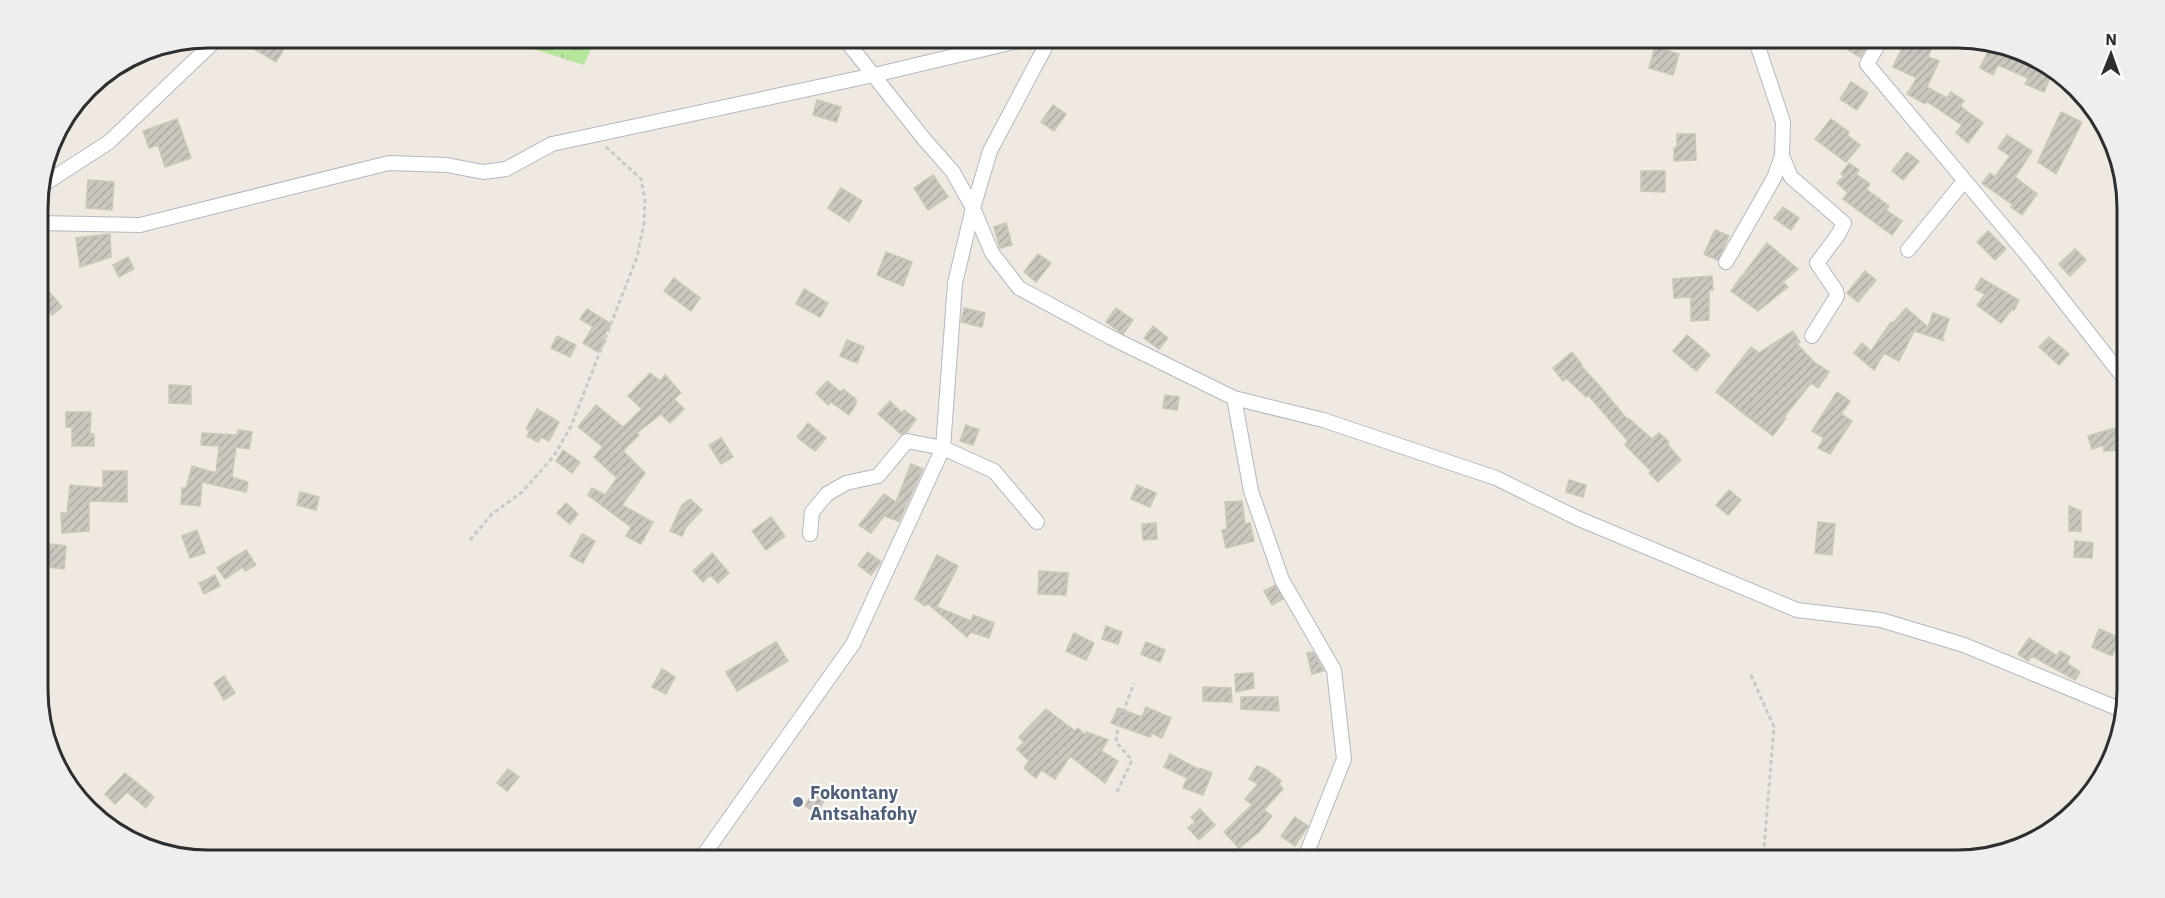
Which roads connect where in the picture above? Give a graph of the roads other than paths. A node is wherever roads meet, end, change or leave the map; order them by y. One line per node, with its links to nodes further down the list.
1 (207, 48): 9 (street)
2 (852, 48): 7 (street)
3 (989, 48): 7 (street)
4 (1045, 48): 11 (street)
5 (1758, 48): 8 (street)
6 (1876, 48): 10 (street)
7 (874, 75): 11 (street); 12 (street)
8 (1782, 156): 14 (street); 15 (street)
9 (50, 180)
10 (1964, 181): 13 (street); 16 (street)
11 (973, 208): 17 (street); 18 (street)
12 (48, 223)
13 (1908, 250)
14 (1726, 262)
15 (1812, 336)
16 (2117, 369)
17 (1234, 398): 21 (street); 23 (street)
18 (943, 448): 19 (street); 20 (street); 22 (street)
19 (1037, 522)
20 (810, 534)
21 (2116, 708)
22 (707, 850)
23 (1308, 850)

